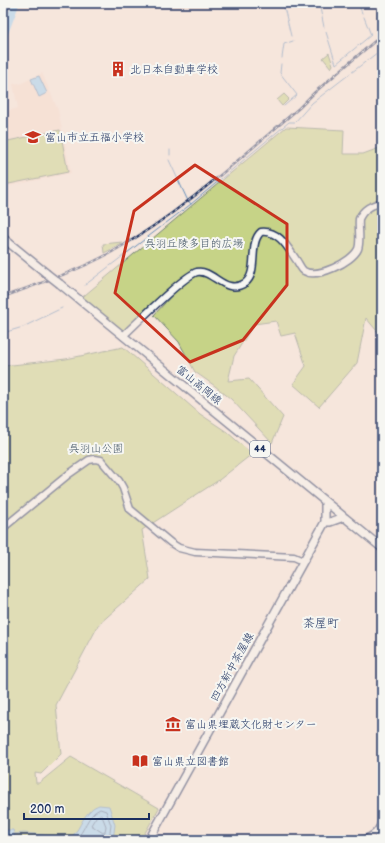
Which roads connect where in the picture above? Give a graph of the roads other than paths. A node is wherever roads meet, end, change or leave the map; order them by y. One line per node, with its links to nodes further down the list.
1 (382, 202): 3 (street)
2 (3, 238): 3 (main road, 富山高岡線 / 44, bridge)
3 (123, 336): 4 (main road, 富山高岡線 / 44)
4 (325, 502): 5 (main road, 富山高岡線 / 44); 6 (main road, 四方新中茶屋線)
5 (344, 517): 6 (main road); 8 (main road, 富山高岡線 / 44)
6 (325, 522): 9 (main road, 四方新中茶屋線)
7 (3, 528): 9 (street)
8 (382, 548)
9 (303, 561): 11 (main road, 四方新中茶屋線)
10 (382, 821): 12 (street)
11 (149, 840)
12 (363, 840)

